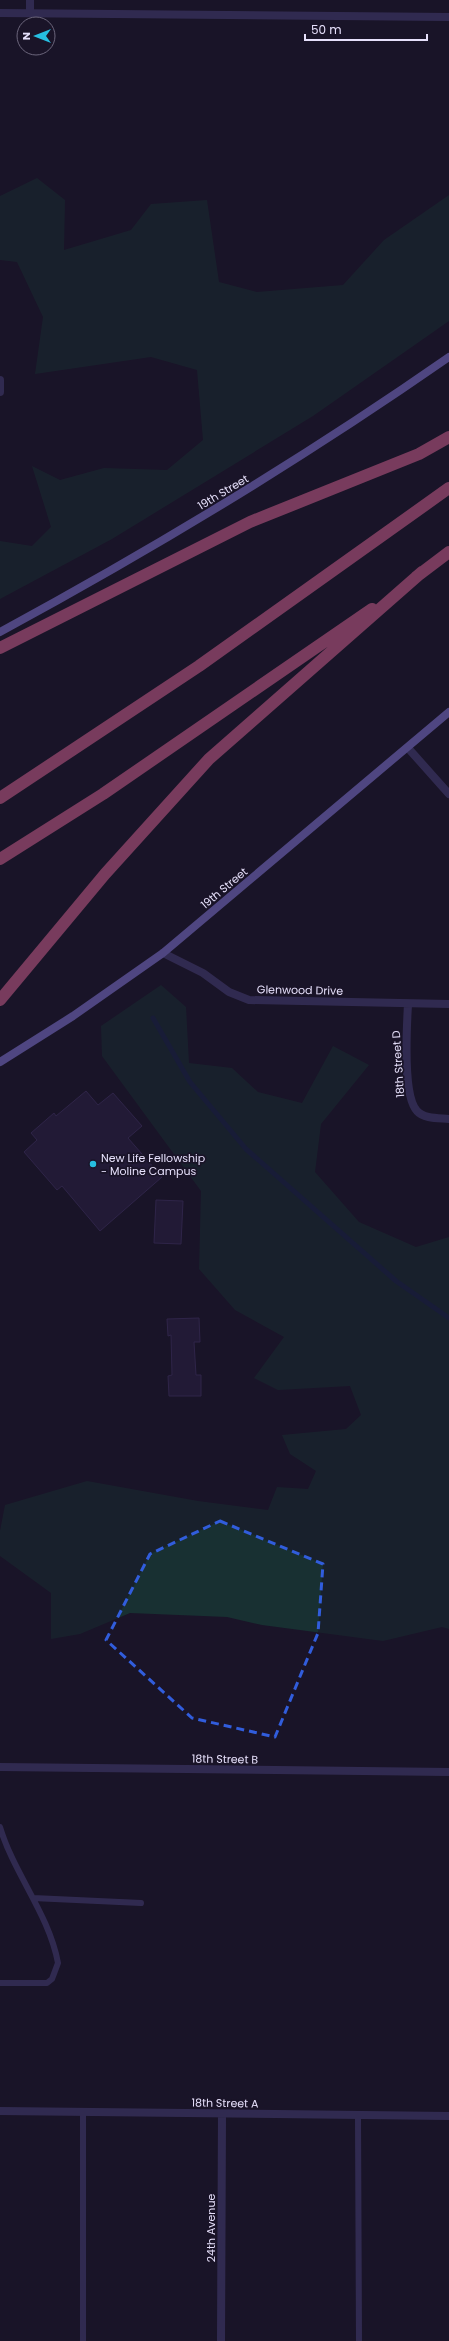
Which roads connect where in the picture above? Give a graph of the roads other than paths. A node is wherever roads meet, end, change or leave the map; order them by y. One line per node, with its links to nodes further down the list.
1 (30, 0): 3 (street)
2 (0, 13): 3 (street)
3 (30, 13): 4 (street)
4 (449, 17)
5 (449, 357): 12 (main road, 19th Street)
6 (0, 380): 7 (street)
7 (0, 392)
8 (449, 437): 13 (highway)
9 (449, 488): 17 (highway)
10 (449, 552): 11 (highway)
11 (422, 572): 18 (highway); 20 (highway)
12 (0, 632)
13 (0, 648)
14 (449, 712): 15 (main road, 19th Street)
15 (408, 748): 16 (street); 19 (main road, 19th Street)
16 (449, 794)
17 (0, 798)
18 (0, 859)
19 (163, 953): 21 (street, Glenwood Drive); 23 (main road, 19th Street)
20 (0, 1000)
21 (408, 1004): 22 (street, Glenwood Drive); 24 (street, 18th Street D)
22 (449, 1004)
23 (0, 1062)
24 (449, 1119)
25 (0, 1767): 26 (street, 18th Street B)
26 (449, 1772)
27 (0, 1828): 28 (lane)
28 (33, 1898): 29 (lane); 30 (lane)
29 (141, 1903)
30 (0, 1983)
31 (0, 2111): 32 (street, 18th Street A)
32 (83, 2112): 33 (street, 18th Street A); 36 (lane)
33 (222, 2114): 34 (street, 18th Street A); 37 (street, 24th Avenue)
34 (358, 2116): 35 (street, 18th Street A); 38 (lane)
35 (449, 2116)
36 (82, 2341)
37 (221, 2341)
38 (359, 2341)

